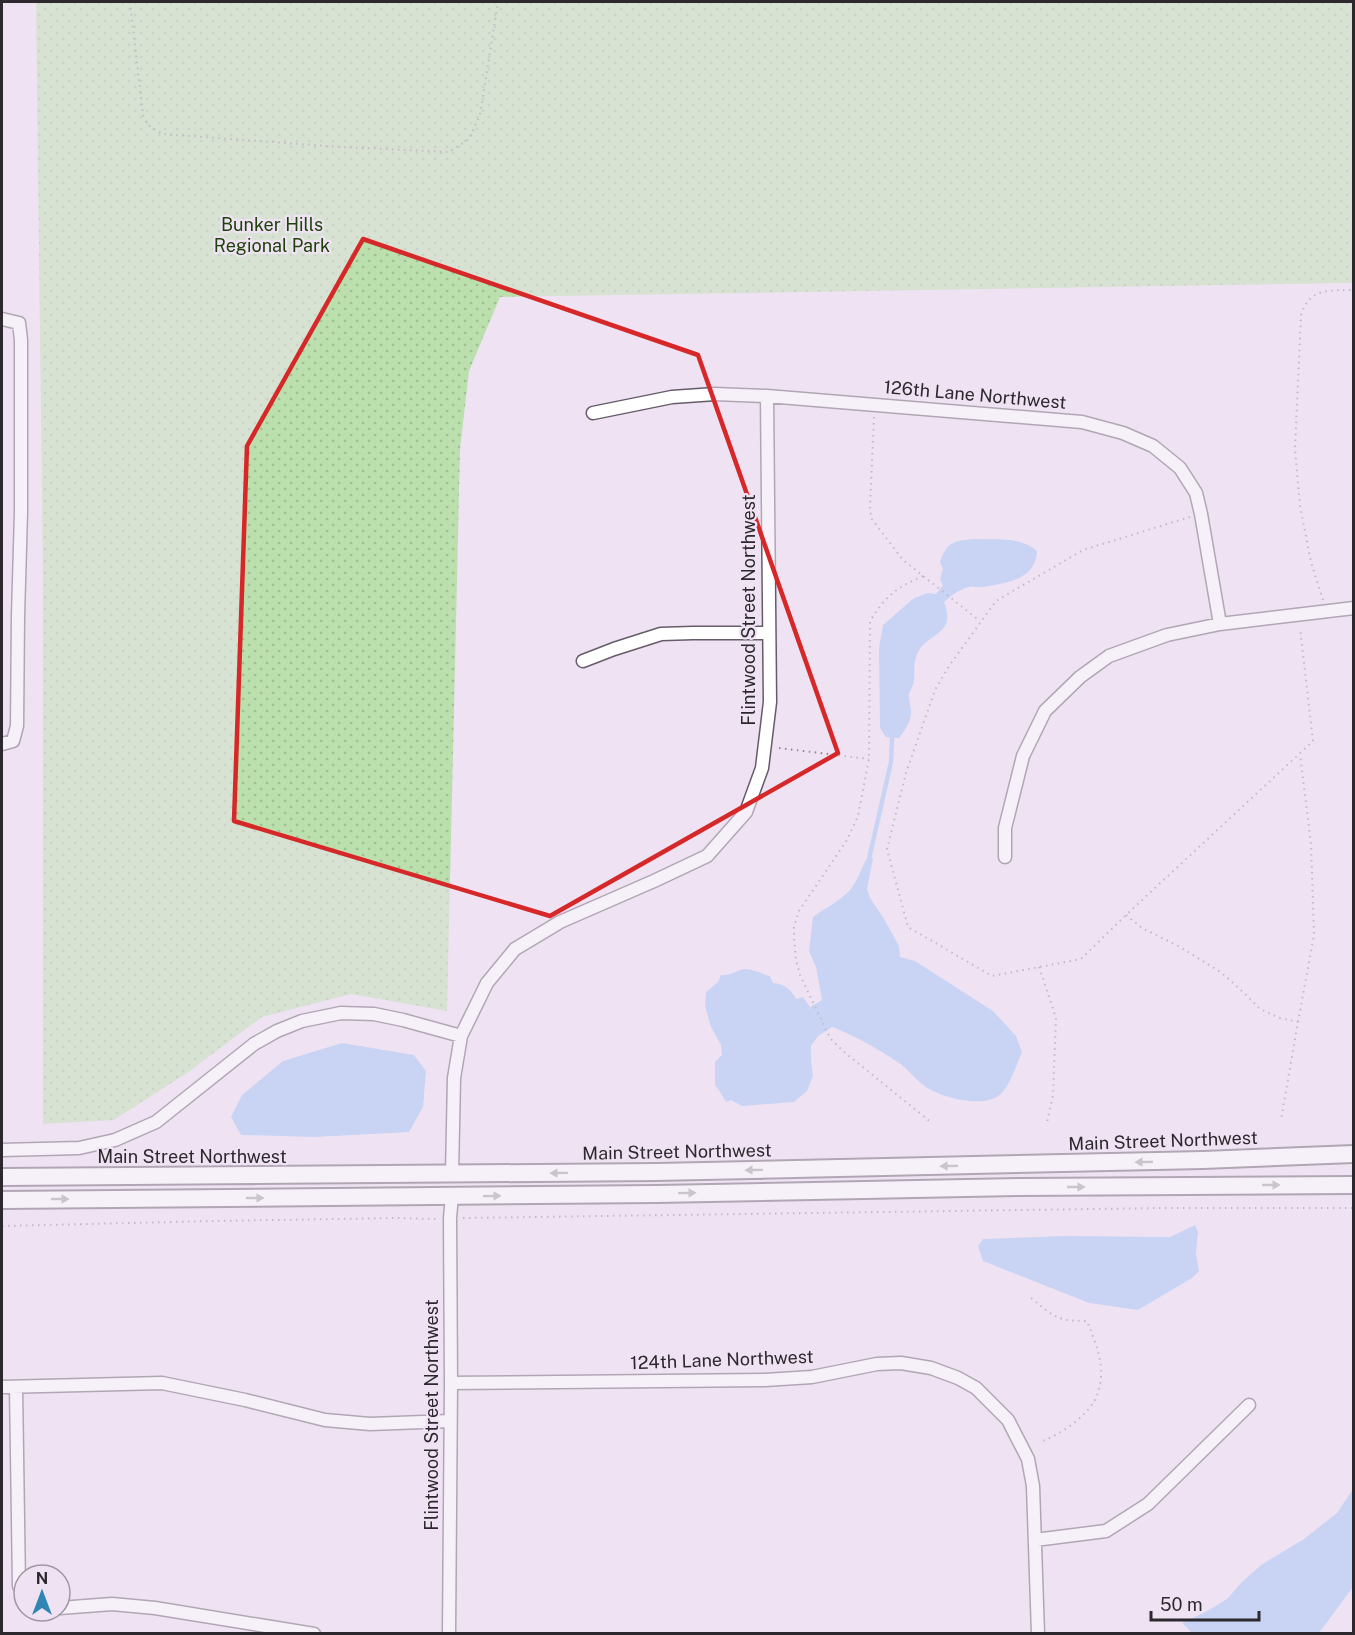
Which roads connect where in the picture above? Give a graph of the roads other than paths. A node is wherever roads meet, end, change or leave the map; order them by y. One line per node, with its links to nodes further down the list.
1 (2, 319): 8 (street)
2 (767, 396): 3 (street, 126th Lane Northwest); 5 (street, 126th Lane Northwest); 6 (street, Flintwood Street Northwest)
3 (593, 413)
4 (1353, 608): 5 (street)
5 (1220, 624): 9 (street)
6 (768, 633): 7 (street); 10 (street, Flintwood Street Northwest)
7 (583, 661)
8 (7, 742)
9 (1005, 857)
10 (461, 1036): 11 (street); 13 (street, Flintwood Street Northwest)
11 (2, 1150)
12 (1353, 1154): 13 (main road, Main Street Northwest, one-way to 13)
13 (452, 1174): 14 (main road, Main Street Northwest)
14 (2, 1177)
15 (1353, 1185): 16 (main road, one-way to 15)
16 (452, 1196): 17 (main road, one-way to 16); 18 (street, Flintwood Street Northwest)
17 (2, 1200)
18 (451, 1383): 22 (street, Flintwood Street Northwest); 23 (street, 124th Lane Northwest)
19 (2, 1387): 20 (street)
20 (16, 1387): 22 (street); 24 (street)
21 (1249, 1405): 23 (street)
22 (450, 1421): 27 (street, Flintwood Street Northwest)
23 (1035, 1540): 28 (street, 124th Lane Northwest)
24 (18, 1563)
25 (72, 1607): 26 (street)
26 (314, 1634)
27 (449, 1634)
28 (1038, 1634)

